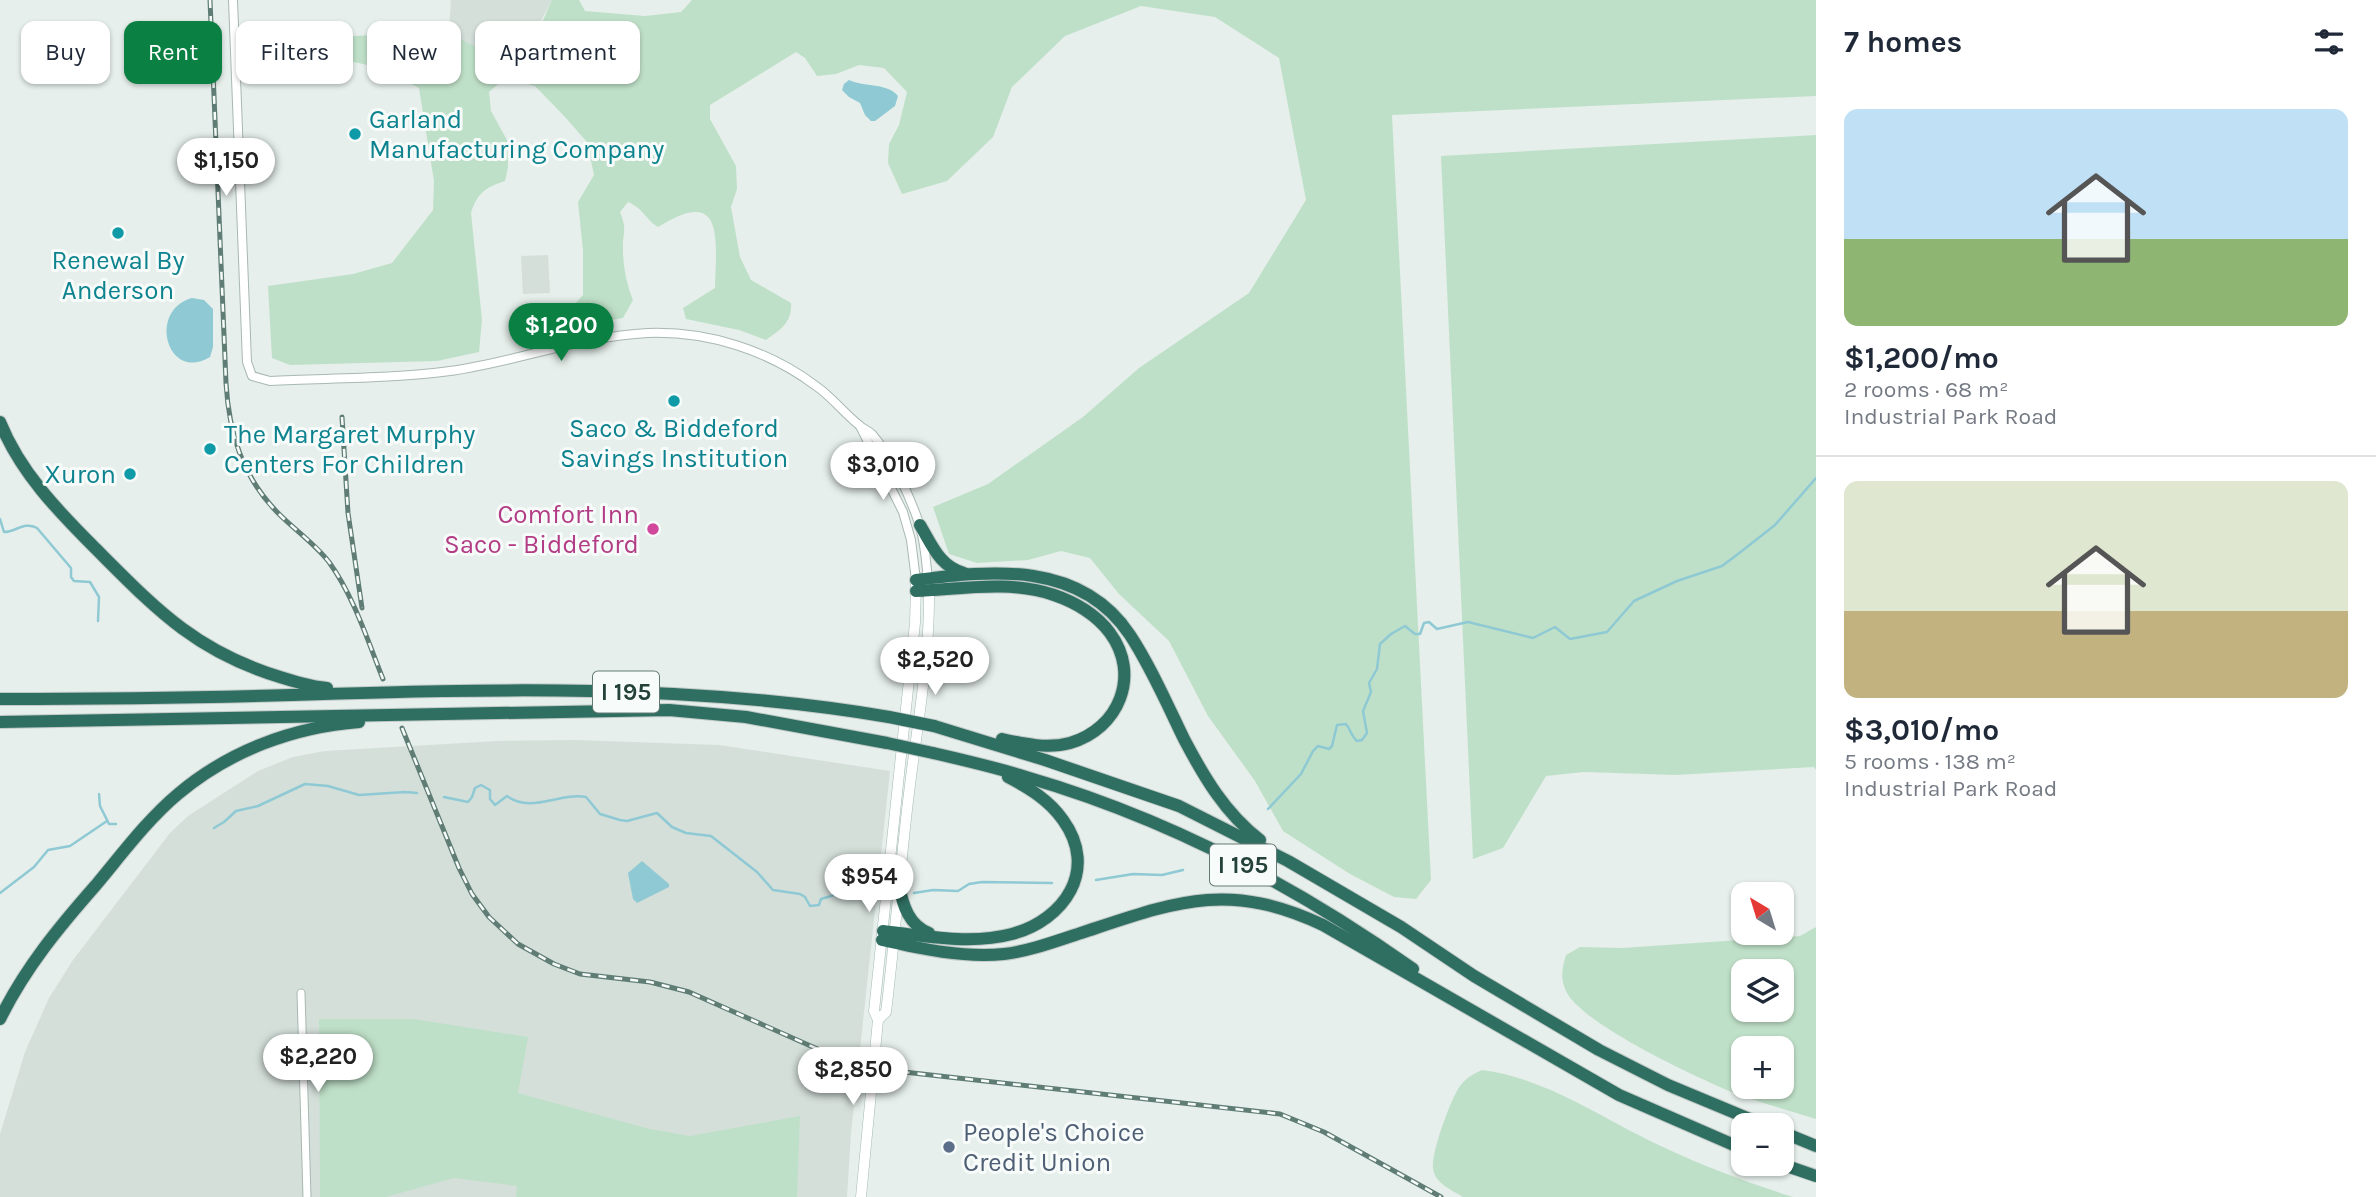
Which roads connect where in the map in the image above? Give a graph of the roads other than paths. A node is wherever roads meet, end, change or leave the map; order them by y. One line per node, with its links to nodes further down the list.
1 (233, 0): 3 (street)
2 (0, 422): 7 (highway)
3 (860, 426): 4 (street); 6 (street)
4 (920, 525): 5 (highway); 6 (street)
5 (978, 575): 6 (highway); 13 (highway)
6 (922, 585): 11 (highway); 14 (main road); 15 (main road)
7 (362, 692): 8 (highway); 11 (highway, I 195, bridge)
8 (0, 699)
9 (427, 715): 10 (highway); 12 (highway, I 195, bridge); 19 (highway)
10 (0, 722)
11 (934, 726): 13 (highway, I 195)
12 (986, 766): 16 (highway); 18 (highway, I 195)
13 (1288, 861): 20 (highway, I 195)
14 (899, 886): 15 (main road); 16 (highway)
15 (889, 937): 16 (highway); 18 (highway); 27 (main road)
16 (947, 937)
17 (301, 993): 26 (street)
18 (1475, 1014): 22 (highway, I 195)
19 (0, 1019)
20 (1735, 1113)
21 (1794, 1137): 23 (highway)
22 (1731, 1144)
23 (1816, 1146)
24 (1794, 1168): 25 (highway)
25 (1816, 1176)
26 (307, 1197)
27 (861, 1197)

